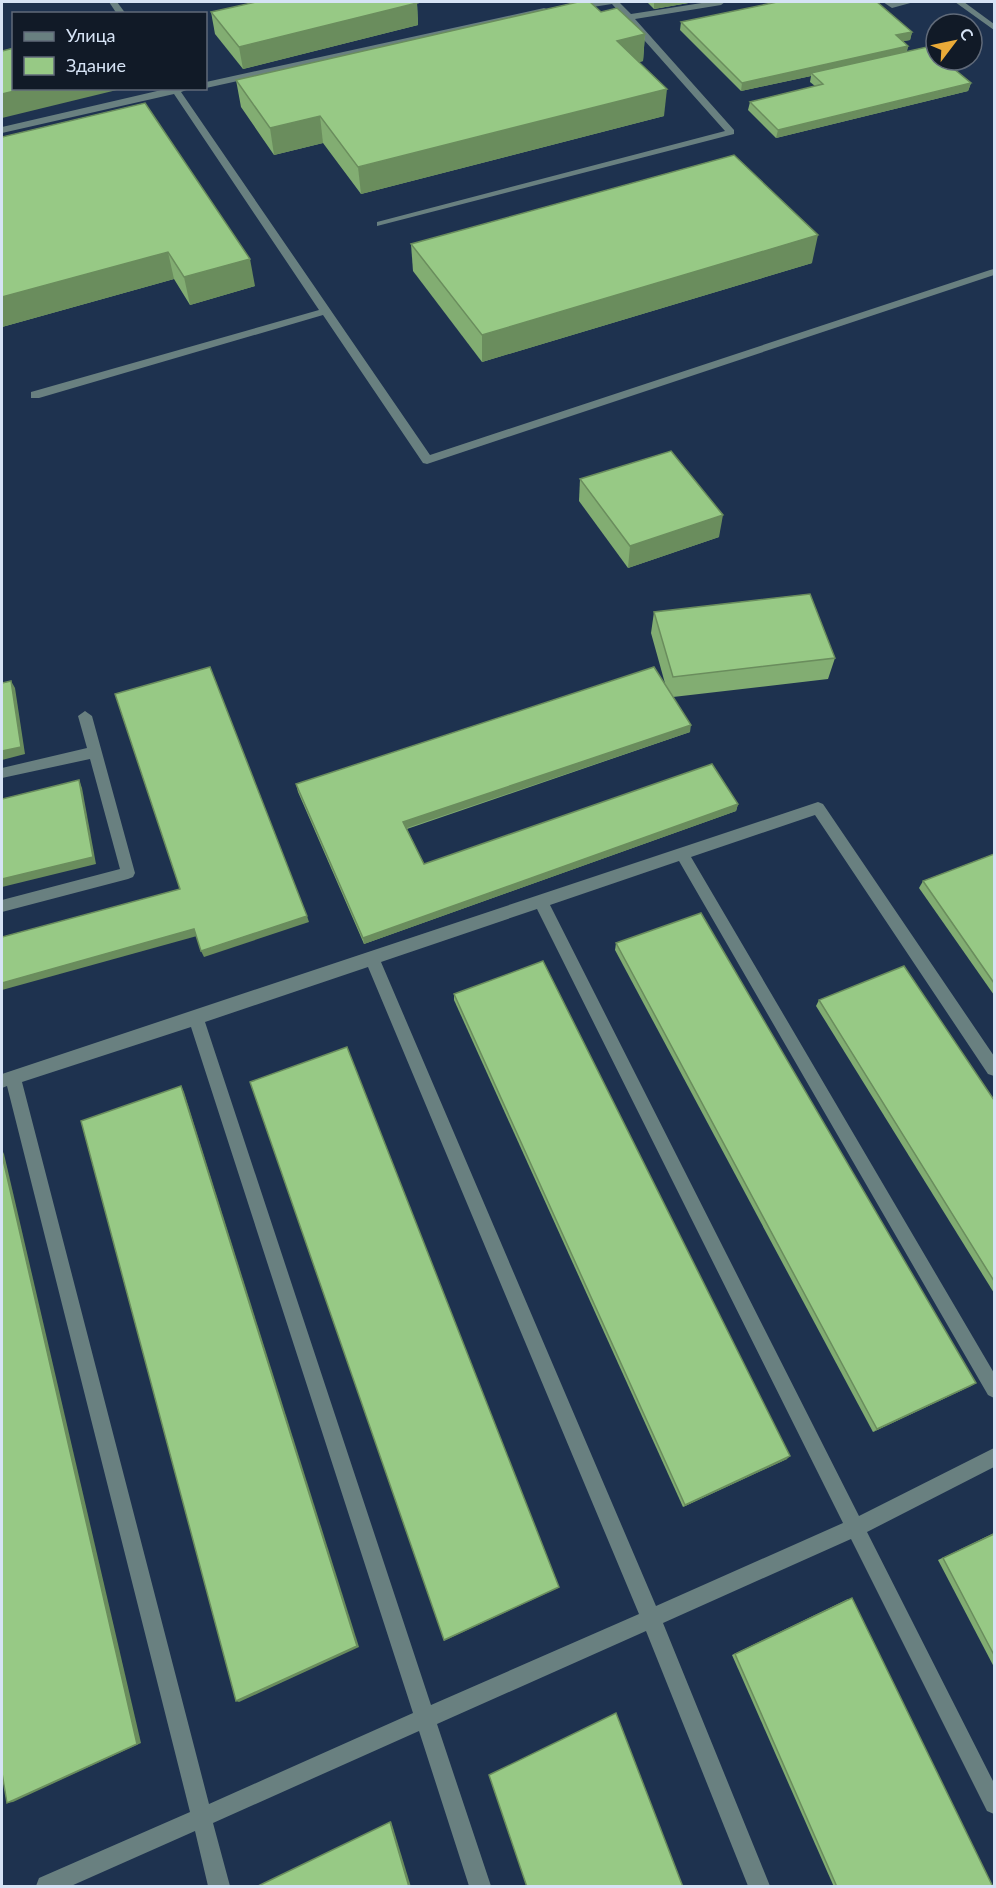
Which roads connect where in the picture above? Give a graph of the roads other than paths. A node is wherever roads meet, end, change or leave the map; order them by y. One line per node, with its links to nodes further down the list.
1 (609, 2): 7 (street)
2 (615, 2): 9 (street)
3 (721, 2): 9 (street)
4 (887, 2): 5 (street)
5 (910, 2)
6 (959, 2): 10 (street)
7 (566, 8)
8 (556, 9): 11 (street)
9 (629, 17): 14 (street)
10 (994, 28)
11 (207, 85)
12 (175, 90): 13 (street); 16 (street)
13 (2, 130)
14 (381, 224)
15 (994, 272): 16 (street)
16 (326, 311): 17 (street)
17 (35, 395)
18 (86, 716): 19 (street)
19 (95, 752): 20 (street); 23 (street)
20 (2, 773)
21 (682, 855): 22 (street); 26 (street); 28 (street)
22 (542, 902): 24 (street); 30 (street)
23 (2, 906)
24 (372, 959): 25 (street); 31 (street)
25 (196, 1018): 27 (street); 32 (street)
26 (994, 1069)
27 (7, 1079): 34 (street)
28 (994, 1389)
29 (994, 1457): 30 (street)
30 (857, 1527): 31 (street); 33 (street)
31 (651, 1619): 32 (street); 38 (street)
32 (426, 1719): 34 (street); 37 (street)
33 (994, 1804)
34 (202, 1818): 35 (street); 36 (street)
35 (47, 1887)
36 (219, 1887)
37 (480, 1887)
38 (759, 1887)

